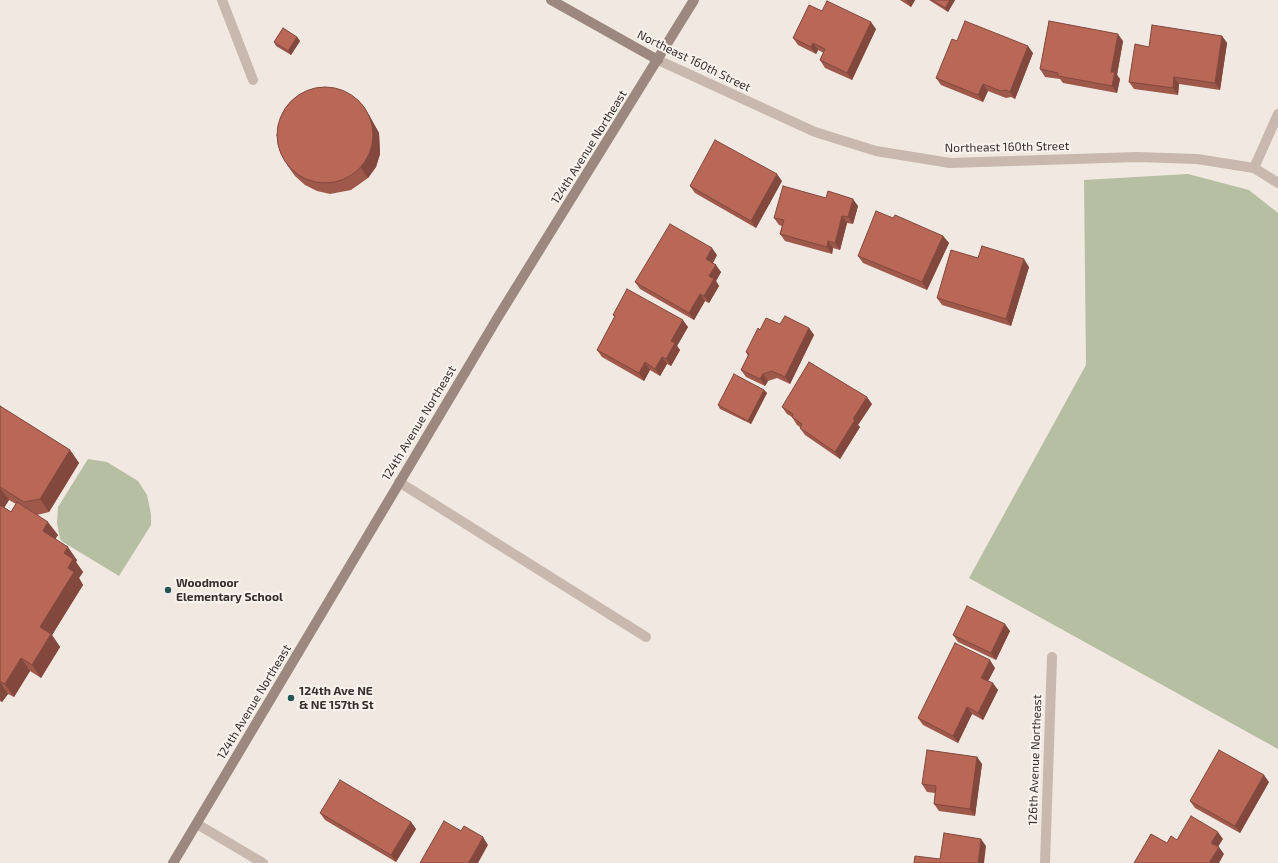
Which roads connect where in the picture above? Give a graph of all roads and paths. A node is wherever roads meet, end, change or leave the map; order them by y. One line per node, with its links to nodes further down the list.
1 (222, 0): 5 (street)
2 (551, 0): 4 (street, Northeast 160th Street)
3 (694, 0): 4 (street, 124th Avenue Northeast)
4 (658, 60): 7 (street, Northeast 160th Street); 9 (street, 124th Avenue Northeast)
5 (253, 80)
6 (1278, 114): 7 (street)
7 (1254, 168): 8 (street, Northeast 160th Street)
8 (1278, 183)
9 (399, 482): 10 (street); 12 (street, 124th Avenue Northeast)
10 (646, 637)
11 (1052, 657): 15 (street, 126th Avenue Northeast)
12 (197, 824): 13 (street, 124th Avenue Northeast); 14 (street)
13 (173, 863)
14 (263, 863)
15 (1045, 863)

